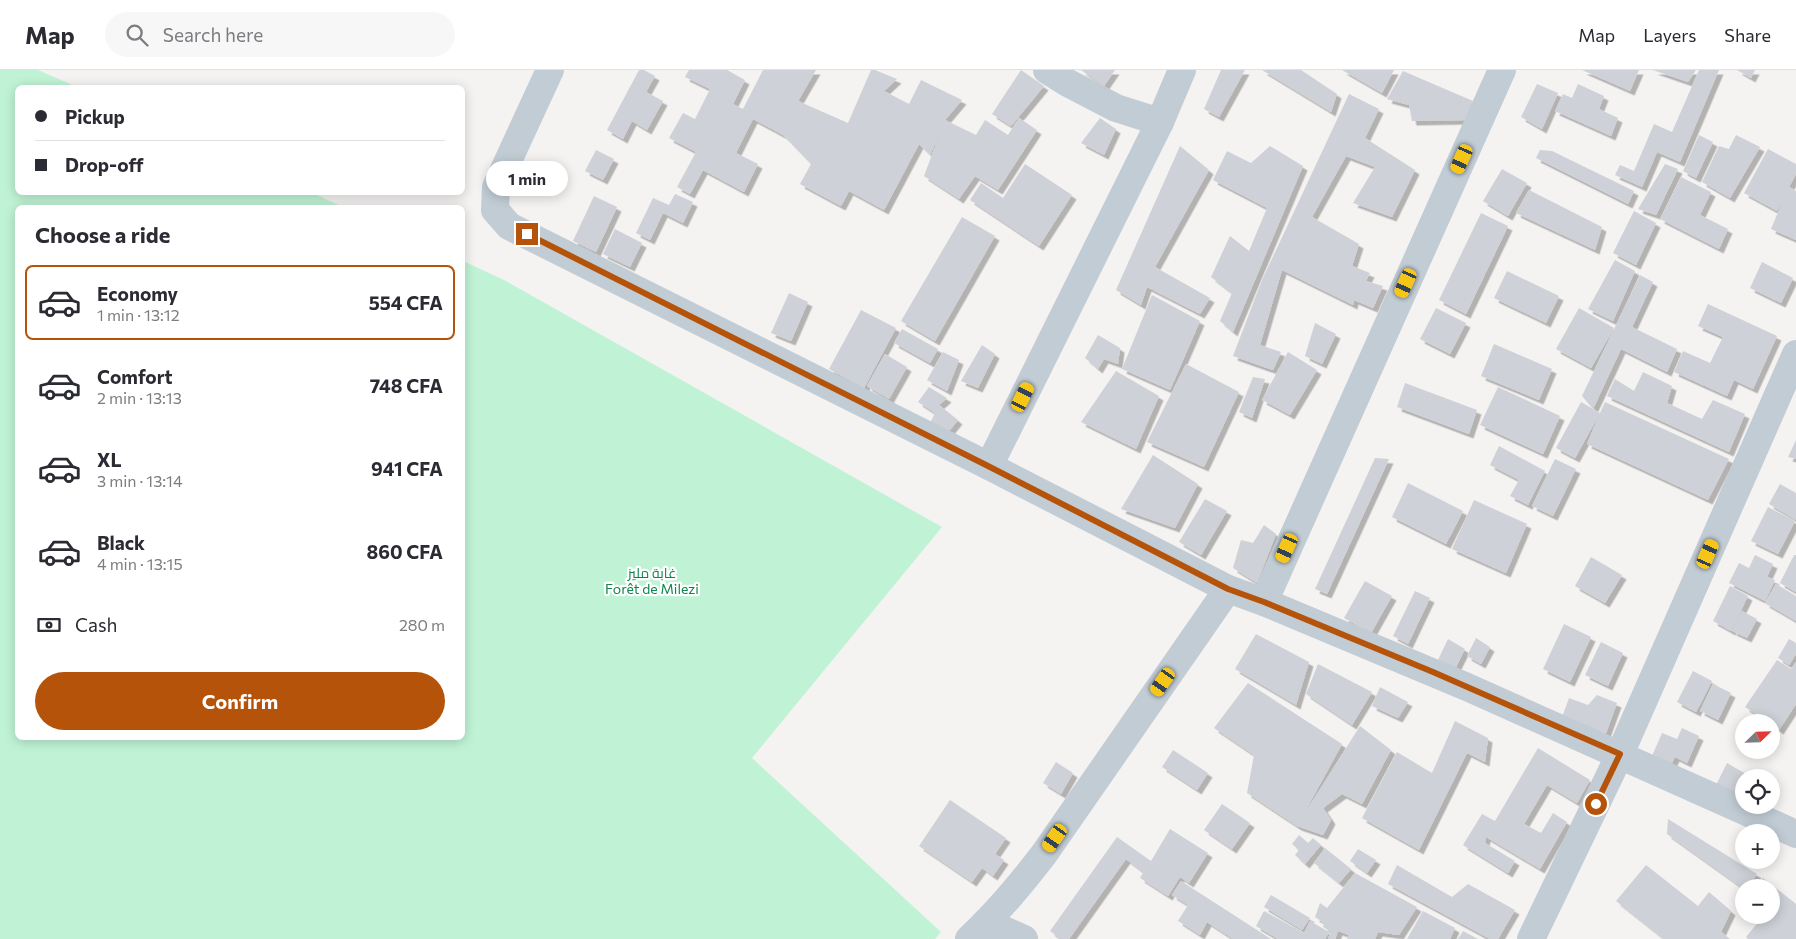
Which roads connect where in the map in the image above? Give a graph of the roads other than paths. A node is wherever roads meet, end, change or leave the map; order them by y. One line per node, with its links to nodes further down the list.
1 (550, 70): 7 (street)
2 (1047, 70): 5 (street)
3 (1182, 70): 5 (street)
4 (1502, 70): 9 (street)
5 (1160, 122): 7 (street)
6 (1796, 354): 10 (street)
7 (988, 466): 8 (street)
8 (1228, 589): 9 (street); 12 (street)
9 (1264, 602): 10 (street)
10 (1620, 754): 11 (street); 14 (street)
11 (1796, 834)
12 (977, 931): 13 (street)
13 (1024, 939)
14 (1531, 939)

